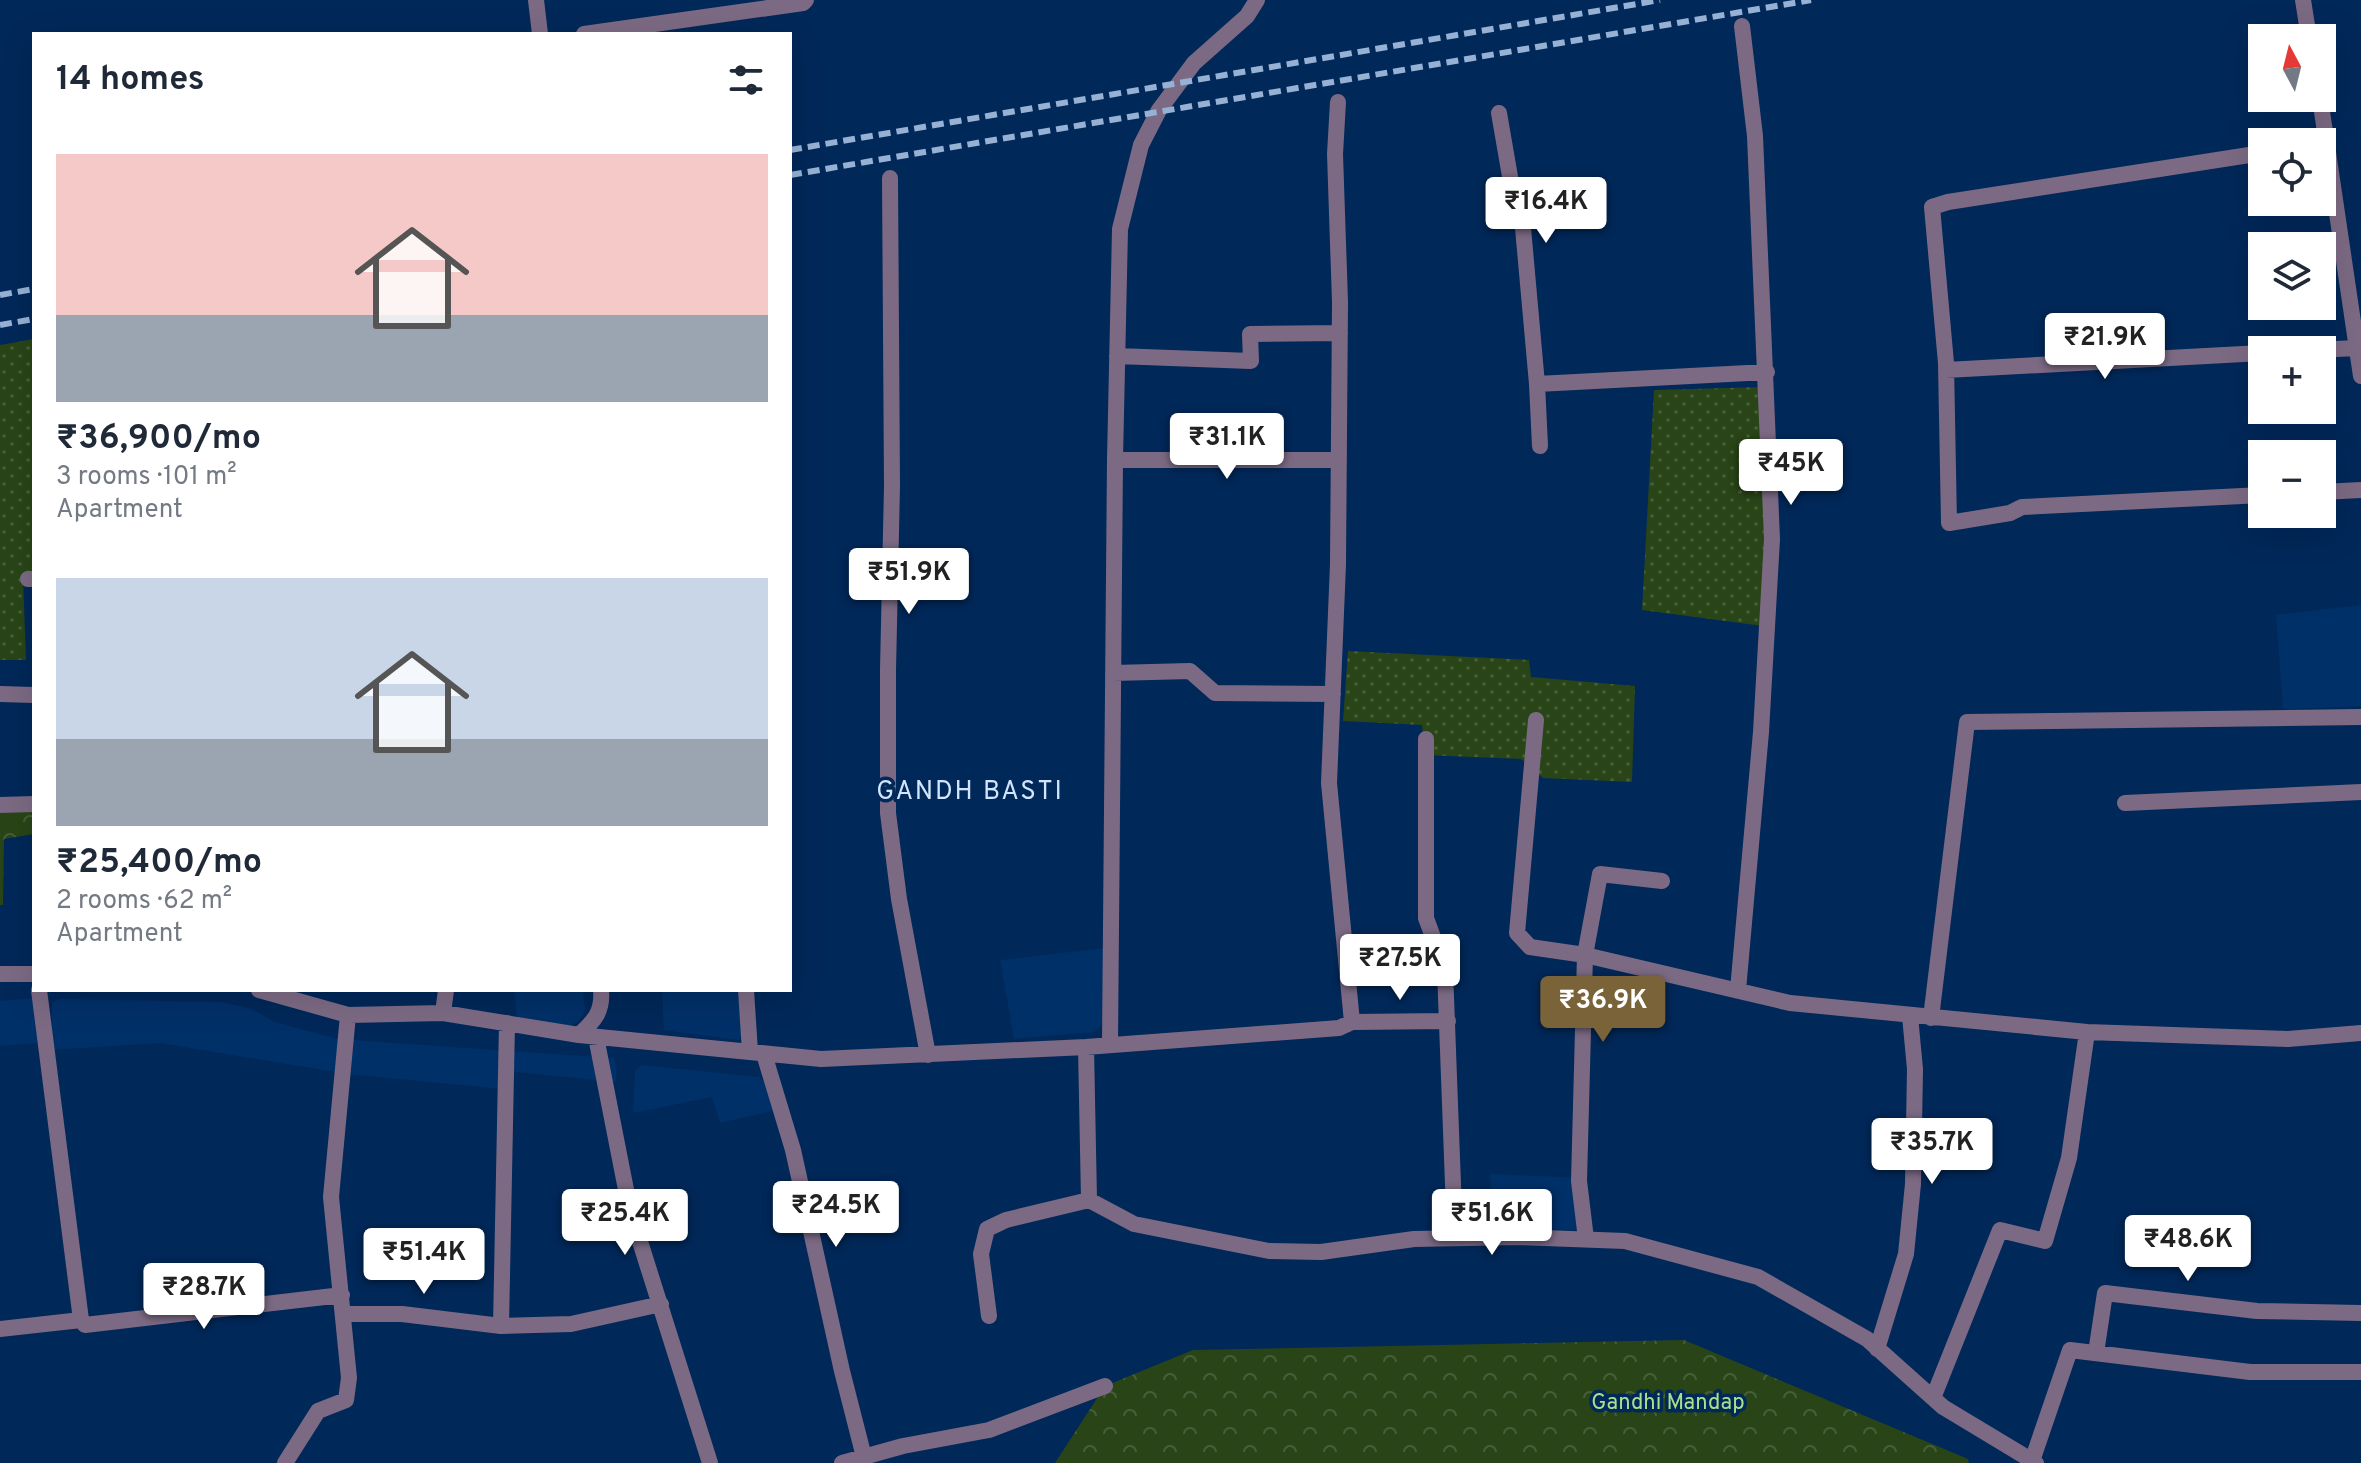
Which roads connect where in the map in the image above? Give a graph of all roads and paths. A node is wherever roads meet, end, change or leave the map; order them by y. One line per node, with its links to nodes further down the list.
1 (536, 0): 7 (street)
2 (806, 0): 8 (street)
3 (1257, 0): 19 (street)
4 (2303, 0): 5 (street)
5 (2307, 24)
6 (1742, 26): 21 (street)
7 (540, 32)
8 (598, 32)
9 (1338, 102): 15 (street)
10 (1499, 113): 23 (street)
11 (2248, 155): 20 (street)
12 (890, 178): 64 (street)
13 (2336, 198): 14 (street)
14 (2356, 297): 16 (street)
15 (1340, 333): 19 (street); 26 (street)
16 (2357, 348): 17 (street); 22 (street)
17 (2336, 349)
18 (2248, 354): 20 (street)
19 (1117, 356): 25 (street)
20 (1946, 370): 29 (street)
21 (1767, 372): 23 (street); 45 (street)
22 (2361, 376)
23 (1537, 384): 24 (street)
24 (1540, 446)
25 (1115, 460): 26 (street); 30 (street)
26 (1339, 460): 32 (street)
27 (2361, 490): 28 (street)
28 (2336, 491)
29 (2248, 496)
30 (1113, 673): 32 (street); 61 (street)
31 (0, 694): 33 (street)
32 (1333, 694): 56 (street)
33 (32, 695)
34 (2361, 717): 54 (street)
35 (1536, 720): 42 (street)
36 (1426, 739): 55 (street)
37 (2361, 792): 38 (street)
38 (2125, 803)
39 (32, 804): 40 (street)
40 (0, 805)
41 (1662, 881): 42 (street)
42 (1585, 955): 45 (street); 67 (street)
43 (0, 974): 44 (street)
44 (32, 974)
45 (1738, 990): 53 (street)
46 (39, 992): 73 (street)
47 (268, 992): 52 (street)
48 (446, 992): 51 (street)
49 (601, 992): 60 (street)
50 (746, 992): 63 (street)
51 (443, 1013): 52 (street); 57 (street)
52 (348, 1015): 68 (street)
53 (1910, 1016): 54 (street); 76 (street)
54 (1931, 1018): 58 (street)
55 (1448, 1021): 56 (street); 66 (street)
56 (1352, 1022): 61 (street)
57 (507, 1023): 60 (street); 74 (street)
58 (2087, 1032): 59 (street); 80 (street)
59 (2361, 1033)
60 (587, 1036): 63 (street); 69 (street)
61 (1110, 1043): 62 (street)
62 (1086, 1047): 64 (street); 65 (street)
63 (757, 1053): 64 (street); 81 (street)
64 (928, 1055)
65 (1089, 1200): 66 (street); 72 (street)
66 (1455, 1238): 67 (street)
67 (1586, 1239): 76 (street)
68 (342, 1295): 71 (street); 73 (street)
69 (661, 1304): 74 (street); 84 (street)
70 (2361, 1313): 77 (street)
71 (343, 1314): 74 (street); 83 (street)
72 (989, 1316)
73 (81, 1320): 75 (street)
74 (501, 1326)
75 (0, 1329)
76 (1877, 1349): 80 (street)
77 (2096, 1353): 78 (street); 82 (street)
78 (2361, 1372)
79 (1105, 1386): 81 (street)
80 (1933, 1398): 82 (street)
81 (864, 1457): 85 (street)
82 (2034, 1462)
83 (285, 1463)
84 (710, 1463)
85 (842, 1463)

